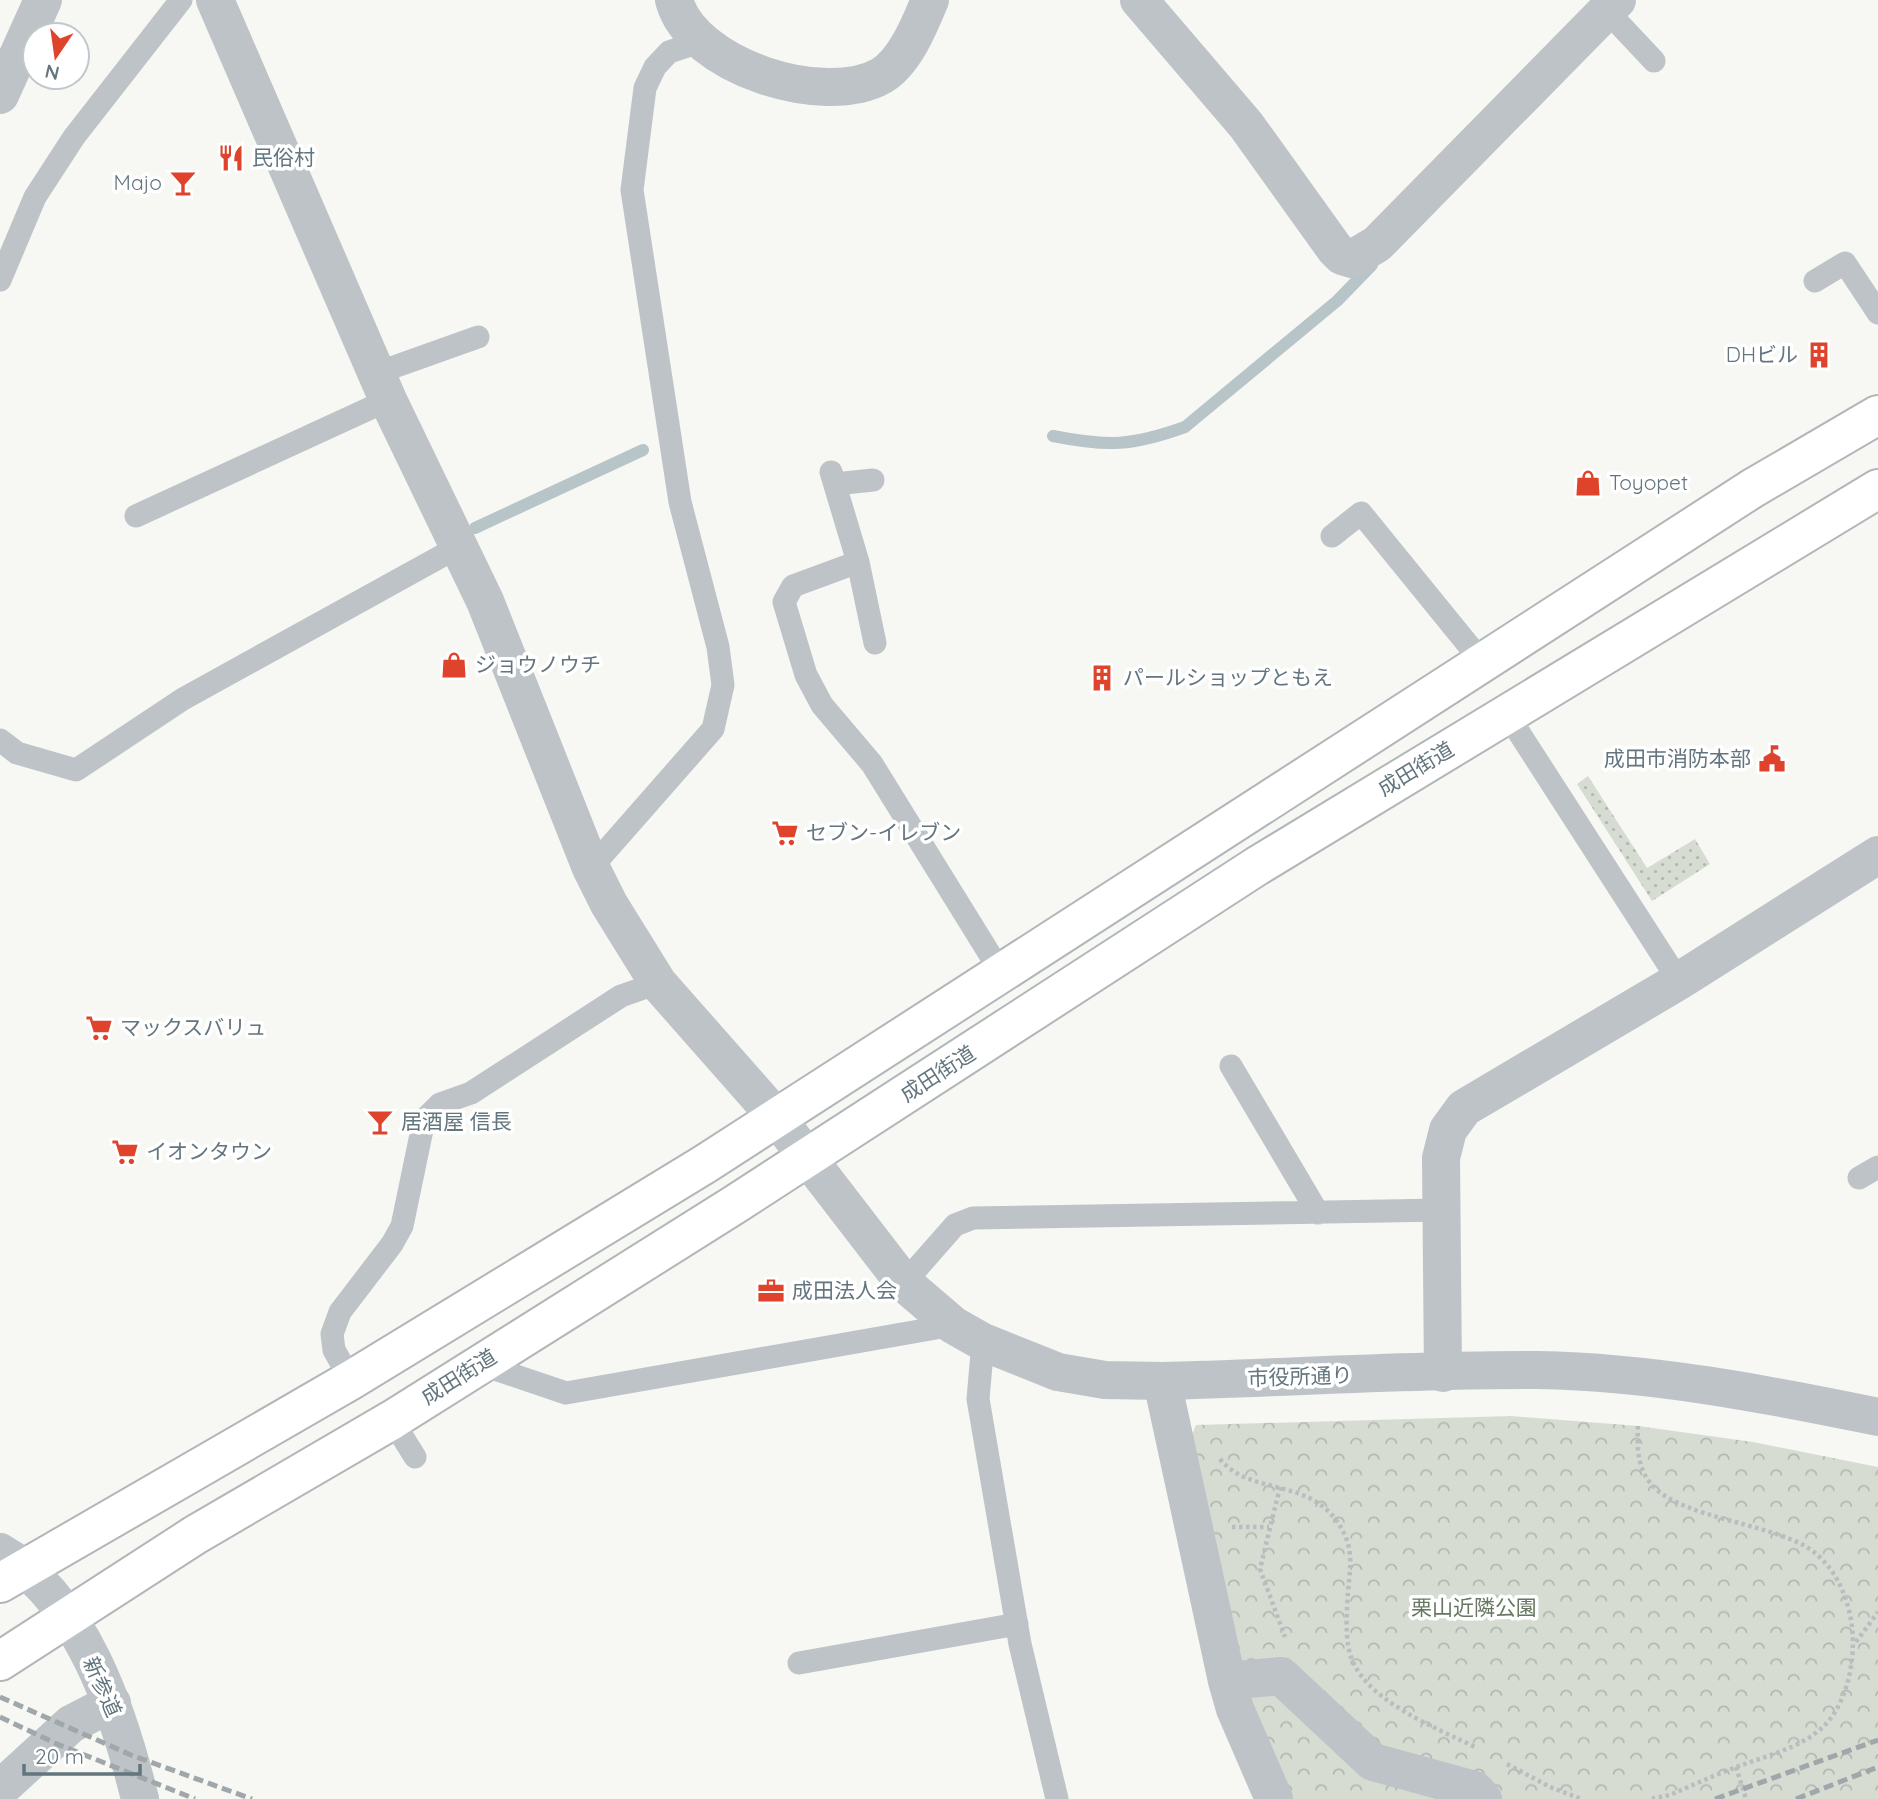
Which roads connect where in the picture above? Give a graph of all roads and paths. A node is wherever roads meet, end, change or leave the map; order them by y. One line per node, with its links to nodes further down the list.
1 (43, 0): 10 (street)
2 (181, 0): 11 (lane)
3 (215, 0): 15 (street, 市役所通り)
4 (674, 0): 8 (street)
5 (930, 0): 8 (street)
6 (1139, 0): 7 (street)
7 (1612, 5): 9 (lane)
8 (702, 41): 28 (lane)
9 (1654, 61)
10 (0, 95)
11 (0, 280)
12 (1815, 281): 13 (lane)
13 (1878, 313)
14 (478, 337): 15 (lane)
15 (382, 386): 19 (lane); 21 (street, 市役所通り)
16 (1878, 415): 24 (highway)
17 (873, 480): 22 (lane)
18 (1878, 489): 25 (highway, 成田街道)
19 (136, 516)
20 (1332, 536): 24 (lane)
21 (458, 547): 26 (lane); 28 (street, 市役所通り)
22 (858, 562): 23 (lane); 29 (lane)
23 (875, 643)
24 (1483, 663): 29 (highway)
25 (1507, 714): 30 (lane); 34 (highway, 成田街道)
26 (0, 740)
27 (1878, 855): 30 (street)
28 (591, 868): 31 (street, 市役所通り)
29 (1002, 974): 33 (highway)
30 (1679, 981): 35 (street)
31 (658, 983): 33 (street, 市役所通り); 41 (lane)
32 (1231, 1066): 36 (lane)
33 (776, 1118): 34 (street, 市役所通り); 41 (highway)
34 (808, 1157): 37 (street, 市役所通り); 39 (highway, 成田街道)
35 (1441, 1210): 36 (lane); 40 (street)
36 (1318, 1213): 37 (lane)
37 (904, 1283): 38 (street, 市役所通り)
38 (968, 1334): 39 (lane); 42 (street, 市役所通り); 54 (lane)
39 (480, 1364): 44 (highway, 成田街道)
40 (1443, 1373): 42 (street, 市役所通り); 43 (street, 市役所通り)
41 (351, 1380): 51 (highway)
42 (1162, 1381): 59 (street)
43 (1878, 1417)
44 (392, 1420): 47 (lane); 53 (highway, 成田街道)
45 (1638, 1426): 55 (path)
46 (1214, 1450): 48 (path)
47 (415, 1457)
48 (1280, 1488): 50 (path); 61 (path)
49 (1221, 1527): 50 (path)
50 (1269, 1527): 58 (path)
51 (9, 1567): 53 (street, 新参道)
52 (1878, 1612): 55 (path)
53 (68, 1617): 56 (highway, 成田街道); 60 (street, 新参道)
54 (1017, 1624): 57 (lane); 67 (lane)
55 (1855, 1643): 63 (path)
56 (0, 1661)
57 (799, 1663)
58 (1280, 1676): 59 (street); 69 (street)
59 (1227, 1681): 68 (street)
60 (112, 1703): 64 (street); 66 (street, 新参道)
61 (1482, 1750)
62 (1505, 1762): 65 (path)
63 (1736, 1767): 71 (path); 72 (path)
64 (0, 1788)
65 (1569, 1797): 70 (path)
66 (140, 1799)
67 (1057, 1799)
68 (1274, 1799)
69 (1483, 1799)
70 (1581, 1799)
71 (1650, 1799)
72 (1746, 1799)

